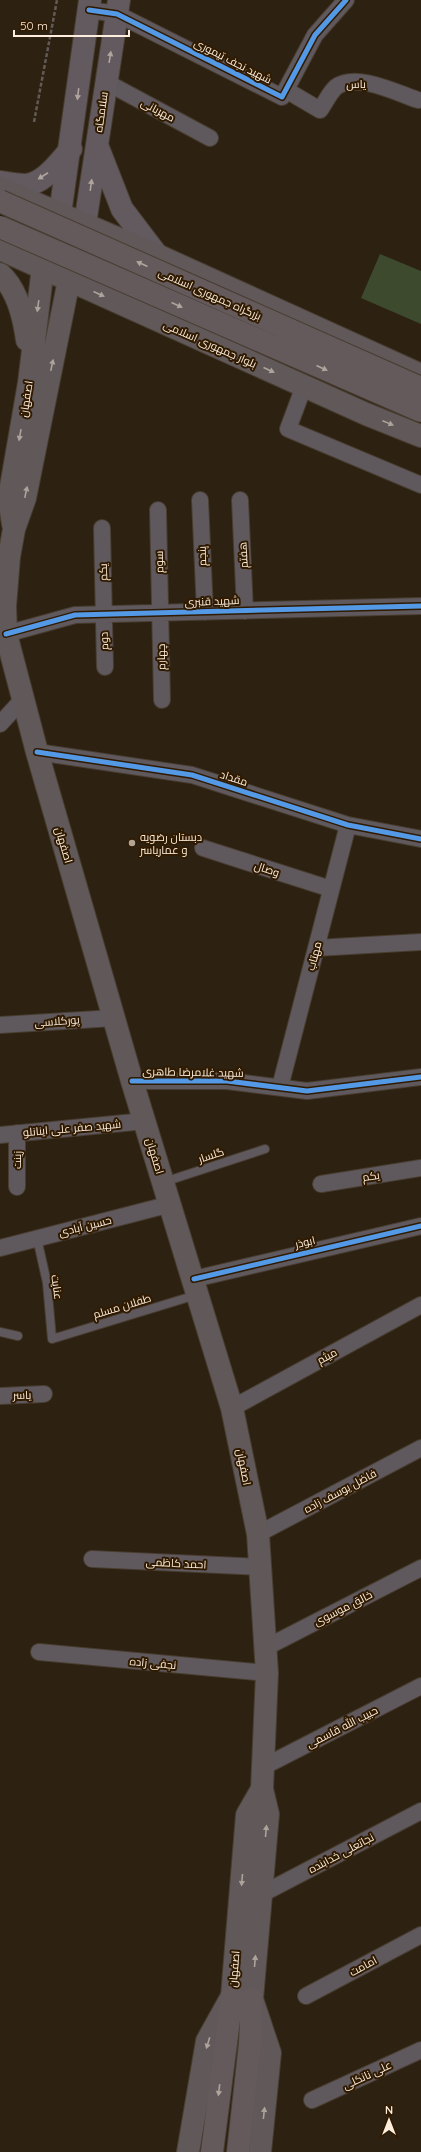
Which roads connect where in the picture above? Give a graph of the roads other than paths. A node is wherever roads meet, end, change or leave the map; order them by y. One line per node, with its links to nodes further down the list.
1 (346, 0): 5 (street)
2 (89, 5): 3 (street, شهید نجف تیموری); 9 (main road, one-way to 9)
3 (118, 7): 4 (main road, سلامگاه, one-way to 3); 5 (street, شهید نجف تیموری)
4 (106, 82): 7 (street, مهربانی); 8 (main road, سلامگاه)
5 (286, 90): 6 (street, یاس)
6 (418, 100)
7 (210, 138)
8 (97, 144): 14 (main road, سلامگاه, one-way to 8); 17 (main road)
9 (70, 149): 10 (main road, one-way to 10); 13 (main road)
10 (0, 182)
11 (0, 188): 13 (main road)
12 (0, 201): 25 (highway, بزرگراه جمهوری اسلامی, one-way to 12, bridge)
13 (60, 214): 14 (main road); 18 (main road, اصفهان)
14 (85, 224): 17 (main road); 20 (main road, اصفهان)
15 (0, 227): 26 (highway, بزرگراه جمهوری اسلامی, one-way to 26, bridge)
16 (0, 249): 18 (main road, بلوار جمهوری اسلامی)
17 (158, 255): 22 (main road)
18 (44, 267): 20 (main road, بلوار جمهوری اسلامی); 21 (main road, اصفهان, one-way to 21)
19 (0, 274): 21 (main road)
20 (69, 280): 24 (main road, بلوار جمهوری اسلامی, one-way to 24); 34 (main road, اصفهان, one-way to 20)
21 (31, 362): 34 (main road, اصفهان, one-way to 34)
22 (391, 363): 23 (main road); 27 (main road)
23 (421, 375)
24 (304, 386): 27 (main road, بلوار جمهوری اسلامی); 29 (street)
25 (421, 388)
26 (421, 411)
27 (366, 414): 28 (main road, بلوار جمهوری اسلامی, one-way to 28)
28 (421, 436)
29 (421, 485)
30 (200, 500): 38 (street, پنجم)
31 (240, 500): 37 (street, هفتم)
32 (158, 510): 39 (street, سوم)
33 (102, 528): 40 (street, یکم)
34 (14, 530): 35 (main road, اصفهان)
35 (5, 556): 41 (main road, اصفهان)
36 (421, 606): 37 (street, شهید قنبری)
37 (245, 610): 38 (street, شهید قنبری)
38 (205, 612): 39 (street, شهید قنبری)
39 (160, 613): 40 (street, شهید قنبری); 44 (street, چهارم)
40 (103, 615): 41 (street, شهید قنبری); 42 (street, دوم)
41 (6, 634): 43 (main road, اصفهان)
42 (105, 667)
43 (24, 699): 45 (street); 46 (main road, اصفهان)
44 (162, 700)
45 (0, 724)
46 (38, 752): 47 (street, مقداد); 53 (main road, اصفهان)
47 (348, 825): 48 (street, مقداد); 50 (street, مهتاب)
48 (421, 839)
49 (203, 848): 50 (street, وصال)
50 (331, 890): 52 (street, مهتاب)
51 (421, 942): 52 (street)
52 (316, 948): 57 (street, مهتاب)
53 (114, 1018): 54 (street, پورکلاسی); 56 (main road, اصفهان)
54 (0, 1025)
55 (421, 1077): 57 (street, شهید غلامرضا طاهری)
56 (132, 1081): 57 (street, شهید غلامرضا طاهری); 58 (main road, اصفهان)
57 (280, 1087)
58 (145, 1122): 59 (street, شهید صفر علی اینانلو); 63 (main road, اصفهان)
59 (17, 1133): 60 (street, شهید صفر علی اینانلو); 65 (street, زینت)
60 (0, 1135)
61 (266, 1149): 63 (lane, گلسار)
62 (421, 1168): 64 (street, یکم)
63 (164, 1182): 66 (main road, اصفهان)
64 (321, 1184)
65 (17, 1187)
66 (171, 1204): 68 (street, حسین آبادی); 70 (main road, اصفهان)
67 (421, 1226): 70 (street, ابوذر)
68 (37, 1238): 69 (street, حسین آبادی); 74 (lane, عنایت)
69 (0, 1248)
70 (196, 1286): 74 (lane, طفلان مسلم); 77 (main road, اصفهان)
71 (421, 1305): 77 (street, میثم)
72 (0, 1332): 73 (lane)
73 (18, 1336)
74 (52, 1339)
75 (44, 1394): 76 (street, یاسر)
76 (0, 1396)
77 (232, 1408): 79 (main road, اصفهان)
78 (421, 1448): 79 (street, فاضل یوسف زاده)
79 (258, 1534): 81 (main road, اصفهان)
80 (92, 1559): 81 (street, احمد کاظمی)
81 (261, 1567): 83 (main road, اصفهان)
82 (421, 1568): 83 (street, خالق موسوی)
83 (265, 1648): 85 (main road, اصفهان)
84 (39, 1652): 85 (street, نجفی زاده)
85 (267, 1673): 87 (main road, اصفهان)
86 (421, 1686): 87 (street, حبیب الله قاسمی)
87 (263, 1767): 88 (main road, اصفهان)
88 (262, 1789): 90 (main road, اصفهان, one-way to 88); 93 (main road, اصفهان, one-way to 93)
89 (421, 1811): 90 (street, نجاتعلی خدابنده)
90 (260, 1895): 93 (main road, اصفهان, one-way to 90)
91 (421, 1935): 92 (street, امامت)
92 (306, 1996)
93 (242, 1998): 96 (main road, one-way to 96); 97 (highway, اصفهان, one-way to 97); 98 (highway, اصفهان); 99 (main road, one-way to 93)
94 (421, 2050): 95 (street, علی نانکلی)
95 (312, 2100)
96 (188, 2152)
97 (212, 2152)
98 (238, 2152)
99 (260, 2152)

